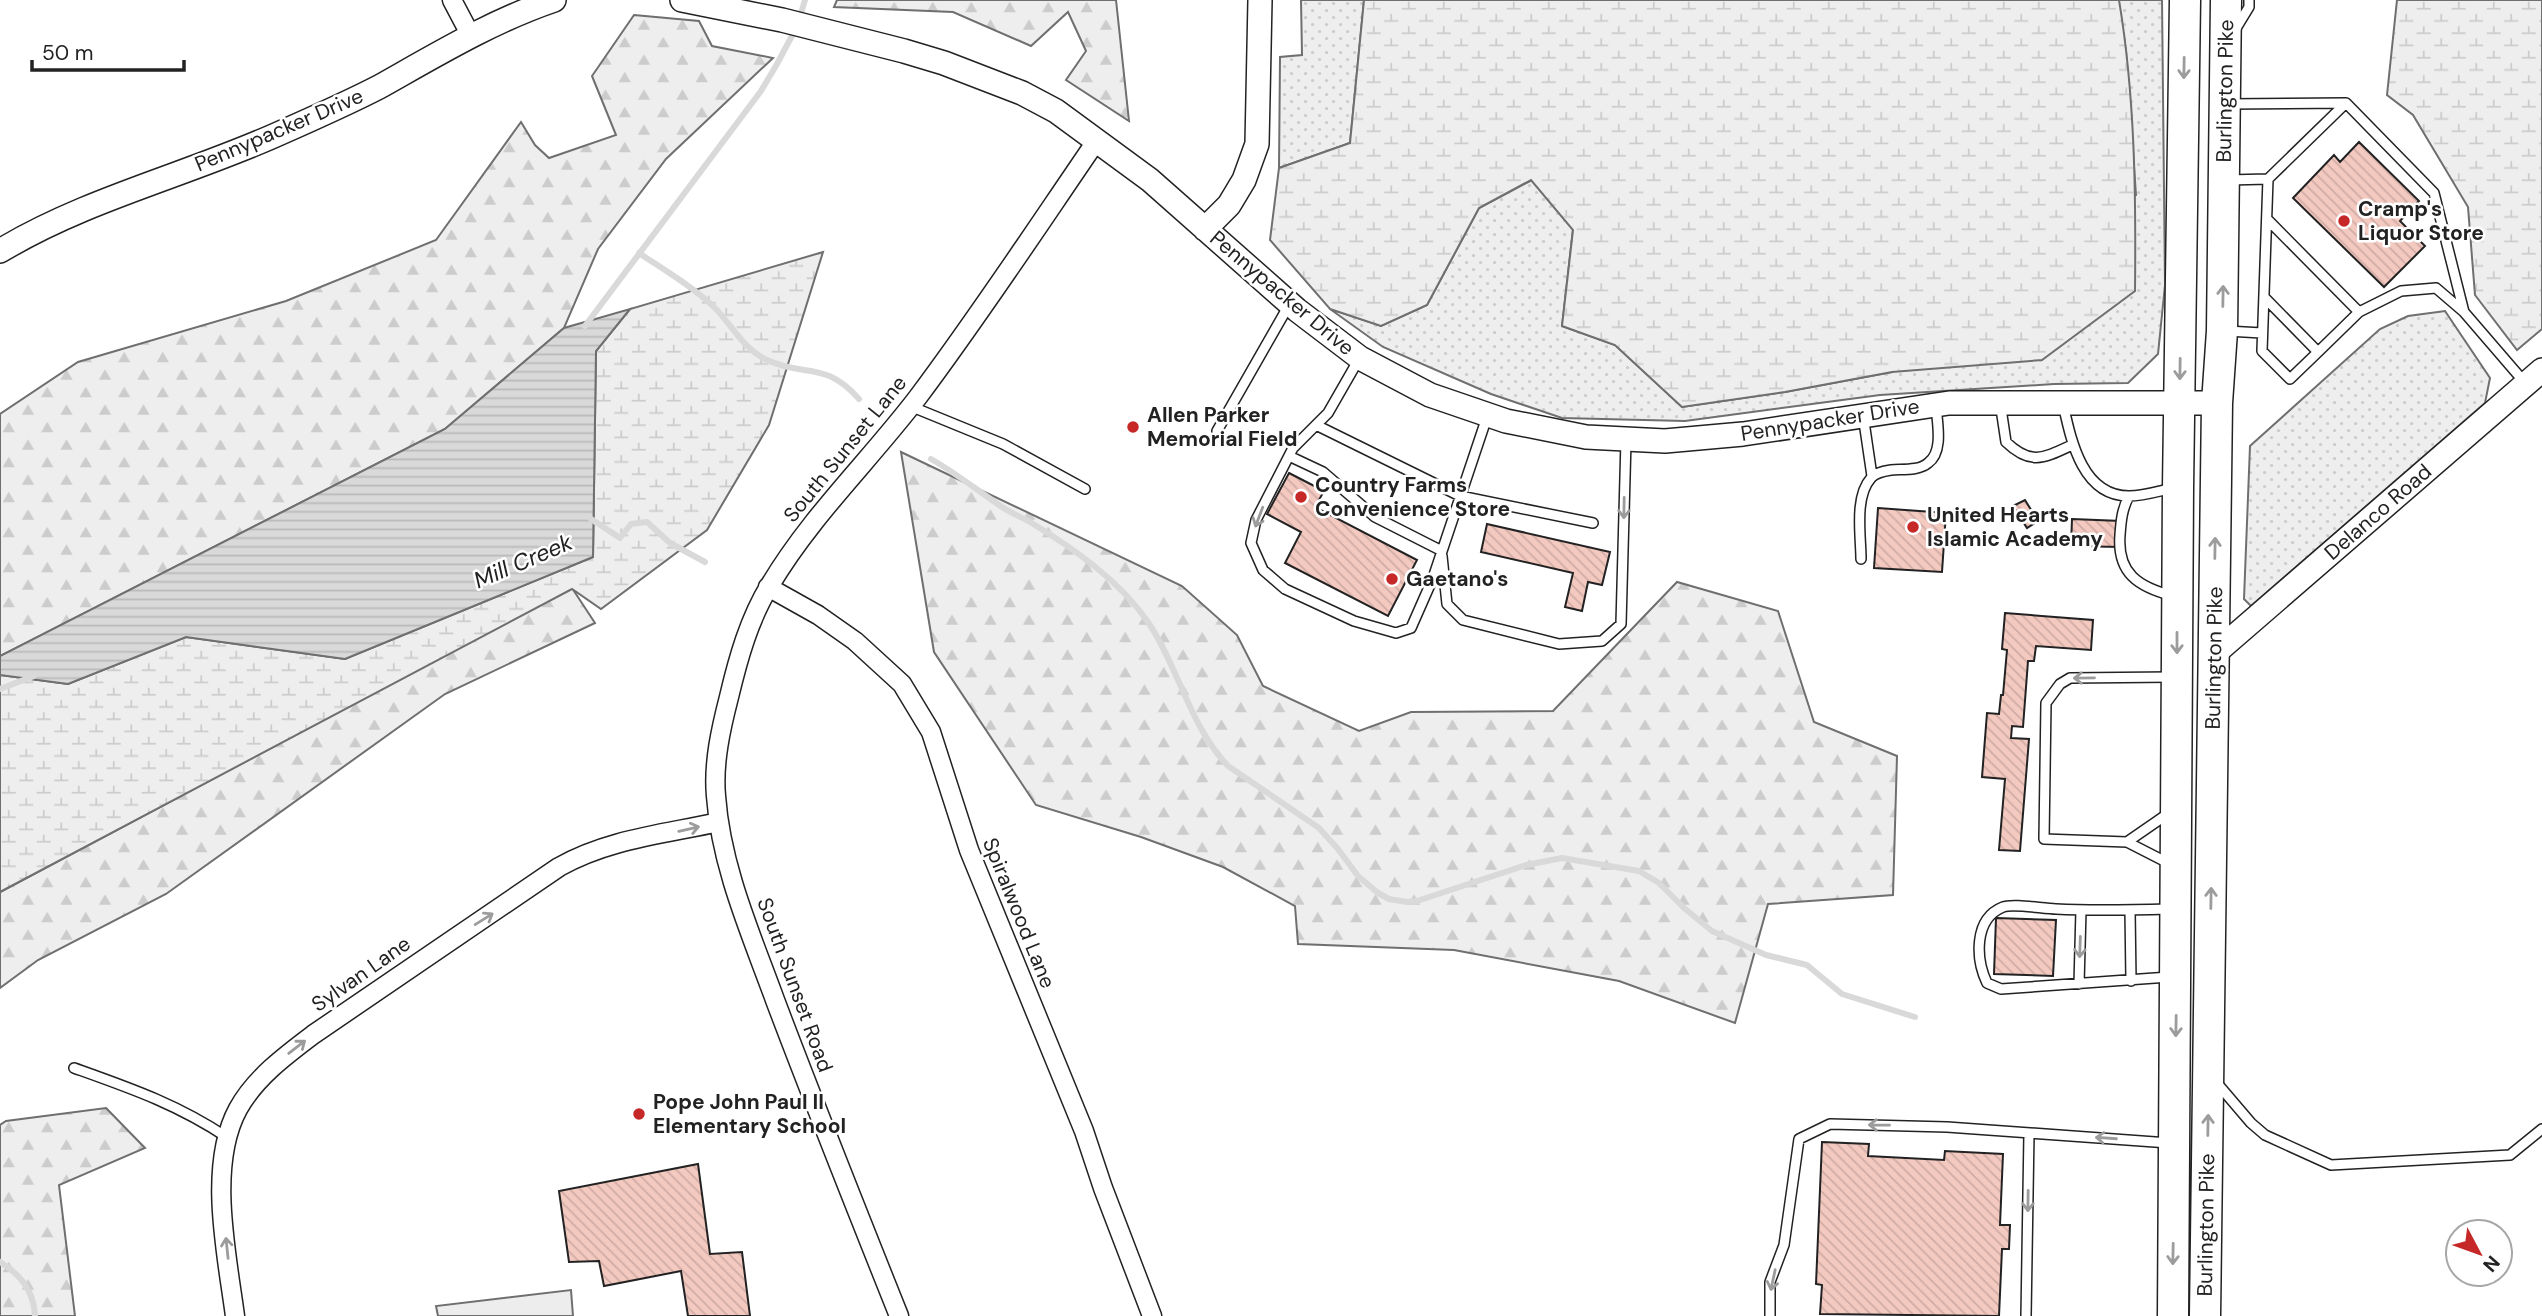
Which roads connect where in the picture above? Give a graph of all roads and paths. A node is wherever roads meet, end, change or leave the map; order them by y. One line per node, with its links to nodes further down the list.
1 (452, 0): 8 (street)
2 (554, 0): 8 (street, Pennypacker Drive)
3 (682, 0): 12 (street, Pennypacker Drive)
4 (1260, 0): 16 (street)
5 (2185, 0): 29 (highway, Burlington Pike, one-way to 29)
6 (2227, 0): 9 (highway, Burlington Pike)
7 (2249, 0): 9 (lane)
8 (471, 36): 17 (street, Pennypacker Drive)
9 (2226, 47): 11 (highway, Burlington Pike)
10 (2346, 103): 11 (lane); 13 (lane); 21 (lane)
11 (2225, 104): 14 (highway, Burlington Pike)
12 (1097, 140): 16 (street, Pennypacker Drive); 32 (street, South Sunset Lane)
13 (2269, 179): 14 (lane); 15 (lane)
14 (2224, 180): 22 (highway, Burlington Pike, one-way to 14)
15 (2267, 219): 18 (lane); 20 (lane)
16 (1205, 229): 19 (street, Pennypacker Drive)
17 (0, 251)
18 (2264, 297): 23 (lane); 24 (lane)
19 (1289, 303): 25 (street, Pennypacker Drive); 36 (lane)
20 (2359, 312): 21 (lane); 24 (lane)
21 (2464, 312): 26 (lane)
22 (2222, 331): 23 (lane); 30 (highway, Burlington Pike)
23 (2262, 332): 24 (lane)
24 (2318, 352)
25 (1360, 358): 33 (street, Pennypacker Drive); 35 (lane)
26 (2534, 377): 50 (street, Delanco Road)
27 (2000, 401): 28 (street, Pennypacker Drive); 31 (street, Pennypacker Drive); 38 (lane)
28 (2062, 402): 29 (street, Pennypacker Drive); 38 (lane)
29 (2179, 403): 30 (street, Pennypacker Drive); 41 (highway, Burlington Pike)
30 (2217, 403): 50 (highway, Burlington Pike, one-way to 30)
31 (1936, 404): 34 (street, Pennypacker Drive); 40 (lane)
32 (911, 407): 42 (lane); 48 (street, South Sunset Lane)
33 (1488, 415): 37 (street, Pennypacker Drive); 43 (lane)
34 (1863, 415): 37 (street, Pennypacker Drive); 40 (lane)
35 (1316, 425): 39 (lane); 43 (lane)
36 (1217, 431)
37 (1626, 440): 46 (lane, one-way to 46)
38 (2072, 445): 44 (lane)
39 (1289, 456): 46 (lane); 46 (lane, one-way to 46)
40 (1872, 476): 47 (lane)
41 (2178, 488): 44 (lane); 49 (highway, Burlington Pike)
42 (1085, 489)
43 (1461, 496): 45 (lane); 46 (lane)
44 (2129, 496): 49 (lane)
45 (1593, 523)
46 (1442, 551)
47 (1861, 559)
48 (768, 587): 53 (street, South Sunset Lane); 70 (street, Spiralwood Lane)
49 (2177, 597): 51 (highway, Burlington Pike, one-way to 51)
50 (2214, 653): 63 (highway, Burlington Pike, one-way to 50)
51 (2177, 677): 52 (highway, Burlington Pike); 54 (lane, one-way to 54)
52 (2176, 808): 54 (lane); 55 (highway, Burlington Pike)
53 (719, 822): 66 (street, Sylvan Lane, one-way to 53); 69 (street, South Sunset Road)
54 (2127, 842): 55 (lane)
55 (2175, 867): 56 (highway, Burlington Pike)
56 (2175, 909): 58 (lane); 59 (highway, Burlington Pike)
57 (2081, 910): 58 (lane); 61 (lane, one-way to 61); 61 (lane)
58 (2130, 910): 60 (lane)
59 (2176, 976): 60 (lane); 67 (highway, Burlington Pike, one-way to 67)
60 (2131, 981): 61 (lane)
61 (2079, 984)
62 (74, 1068): 66 (lane)
63 (2208, 1074): 64 (lane); 74 (highway, Burlington Pike, one-way to 63)
64 (2542, 1129)
65 (2029, 1132): 67 (lane, one-way to 65); 71 (lane, one-way to 71); 72 (lane, one-way to 72)
66 (228, 1138): 68 (street, Sylvan Lane, one-way to 66)
67 (2174, 1143): 73 (highway, Burlington Pike, one-way to 73)
68 (235, 1316)
69 (899, 1316)
70 (1152, 1316)
71 (1770, 1316)
72 (2026, 1316)
73 (2173, 1316)
74 (2205, 1316)

